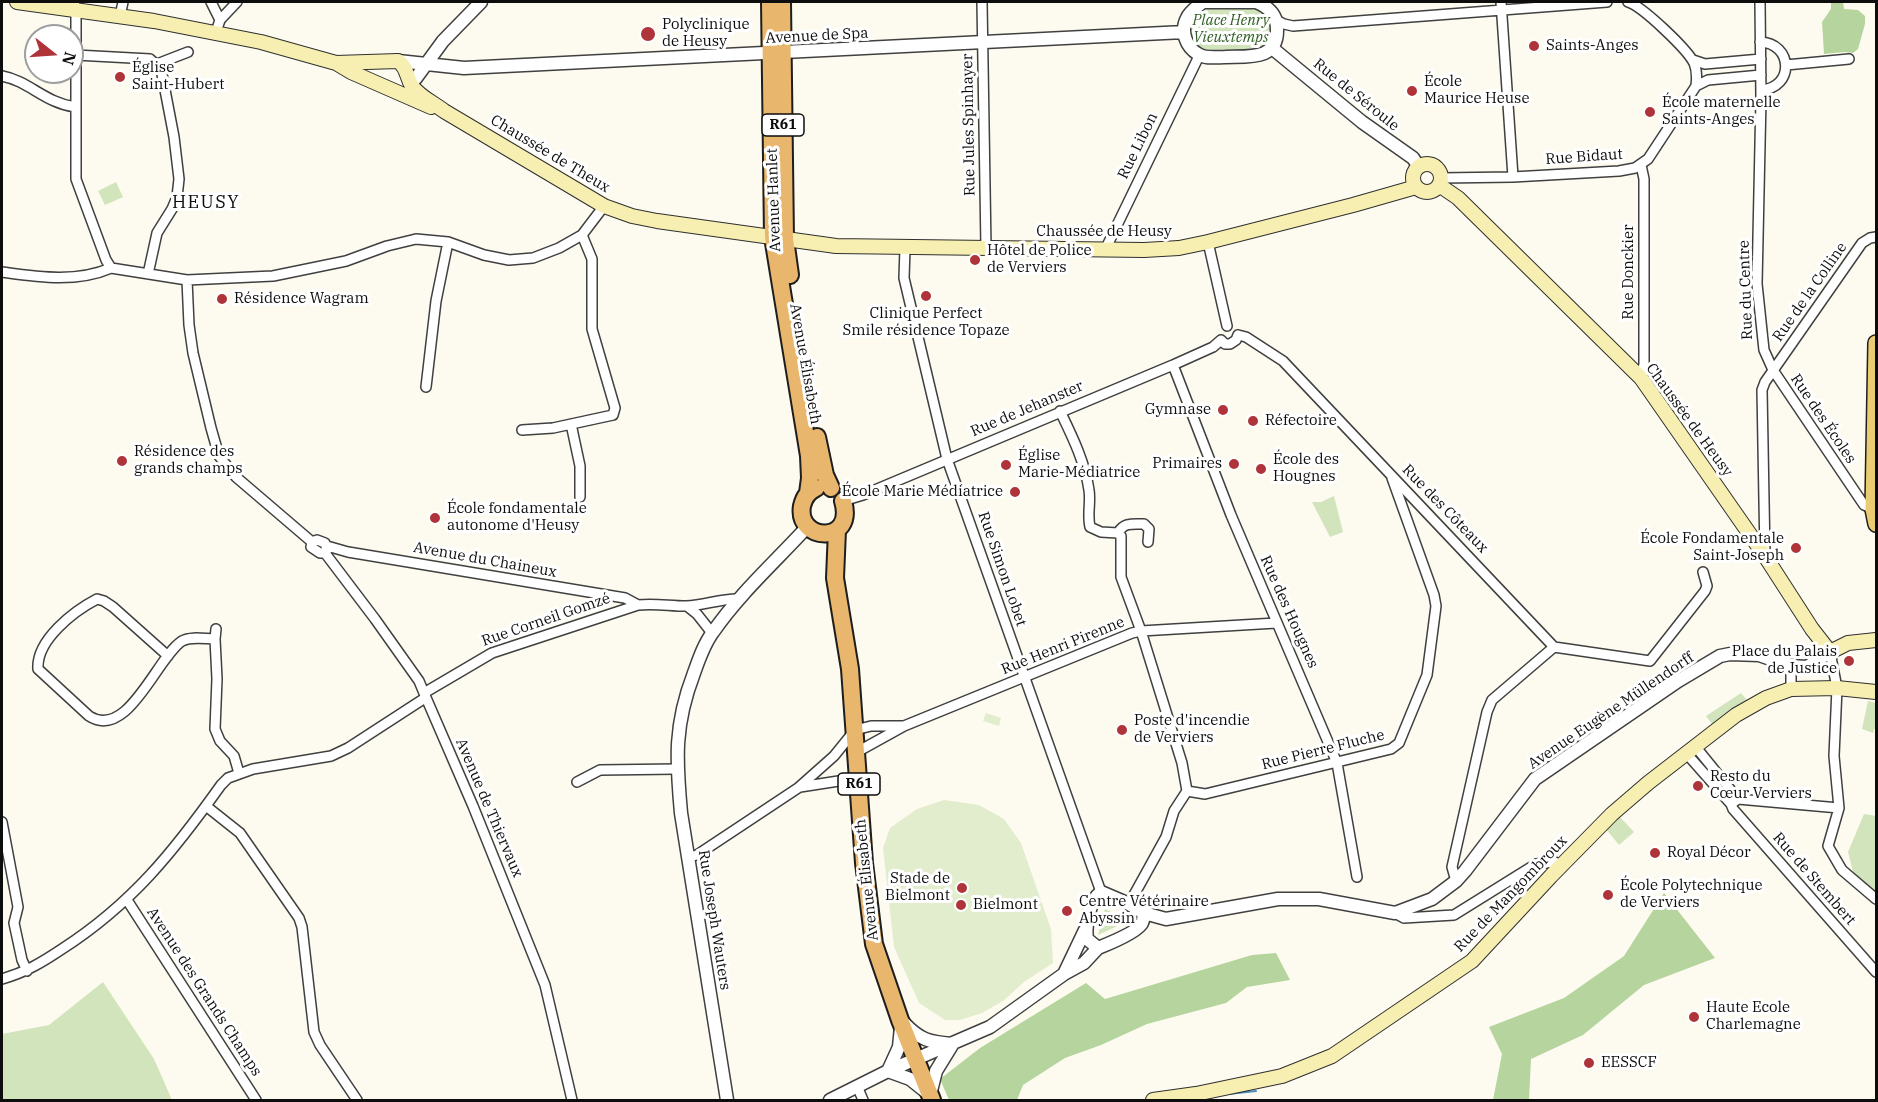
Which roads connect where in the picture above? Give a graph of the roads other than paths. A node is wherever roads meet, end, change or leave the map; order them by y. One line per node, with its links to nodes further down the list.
1 (17, 2): 15 (main road, Chaussée de Theux)
2 (123, 2): 16 (street)
3 (211, 2): 19 (street)
4 (237, 2): 19 (street)
5 (481, 2): 21 (street)
6 (770, 2): 26 (highway, Avenue Hanlet / R61)
7 (782, 2): 26 (highway, Avenue Hanlet / R61)
8 (982, 2): 22 (street, Rue Jules Spinhayer)
9 (1203, 2): 10 (street); 20 (street)
10 (1256, 2): 17 (street)
11 (1607, 2): 14 (street)
12 (1628, 2): 31 (street)
13 (1760, 2): 23 (street, Rue du Centre)
14 (1501, 5): 17 (street); 49 (street)
15 (75, 6): 16 (main road, Chaussée de Theux); 18 (street)
16 (120, 16): 19 (main road, Chaussée de Theux)
17 (1276, 20): 24 (street)
18 (75, 24)
19 (218, 26): 33 (main road, Chaussée de Theux)
20 (1184, 32): 22 (street, Avenue de Spa); 28 (street)
21 (443, 41): 32 (street); 34 (street); 37 (street)
22 (983, 42): 26 (street, Avenue de Spa); 61 (street, Rue Jules Spinhayer)
23 (1760, 42): 29 (street, Rue du Centre); 36 (street)
24 (1272, 48): 28 (street); 48 (street, Rue de Séroule)
25 (188, 52): 35 (street)
26 (777, 52): 37 (street, Avenue de Spa); 57 (highway, Avenue Hanlet / R61)
27 (84, 55): 35 (street)
28 (1199, 56): 62 (street, Rue Libon)
29 (1761, 59): 31 (street); 38 (street, Rue du Centre)
30 (1849, 59): 36 (street)
31 (1692, 60): 43 (street)
32 (398, 62): 33 (main road, Chaussée de Theux); 34 (street, Avenue de Spa); 41 (main road, Chaussée de Theux); 42 (main road)
33 (336, 63): 42 (main road, Chaussée de Theux)
34 (425, 63): 37 (street, Avenue de Spa); 41 (street)
35 (157, 64): 65 (street)
36 (1786, 65): 44 (street)
37 (458, 68): 41 (street, Avenue de Spa)
38 (1761, 75): 43 (street); 44 (street, Rue du Centre)
39 (2, 76): 45 (street)
40 (75, 84): 45 (street)
41 (415, 84): 42 (main road); 46 (main road, Chaussée de Theux)
42 (382, 86): 46 (main road, Chaussée de Theux)
43 (1696, 86): 47 (street, Rue Bidaut)
44 (1761, 90): 72 (street, Rue du Centre)
45 (75, 107): 63 (street)
46 (444, 111): 54 (main road, Chaussée de Theux)
47 (1641, 165): 49 (street, Rue Bidaut); 73 (street, Rue Donckier)
48 (1419, 167): 51 (main road); 52 (main road)
49 (1513, 177): 50 (street, Rue Bidaut)
50 (1466, 178): 51 (street, Rue Bidaut); 53 (street)
51 (1440, 182): 52 (main road); 53 (main road, Chaussée de Heusy)
52 (1416, 187): 59 (main road, Chaussée de Heusy)
53 (1458, 198): 73 (main road, Chaussée de Heusy)
54 (604, 206): 55 (street); 57 (main road, Chaussée de Theux)
55 (582, 235): 58 (street); 76 (street)
56 (1876, 237): 72 (street, Rue de la Colline)
57 (779, 238): 60 (main road, Chaussée de Heusy); 78 (highway, Avenue Hanlet / R61); 81 (highway, Avenue Élisabeth / R61)
58 (448, 242): 66 (street); 74 (street)
59 (1208, 242): 62 (main road, Chaussée de Heusy); 67 (street)
60 (905, 248): 61 (main road, Chaussée de Heusy); 79 (street, Rue Simon Lobet)
61 (986, 248): 62 (main road, Chaussée de Heusy)
62 (1105, 250)
63 (111, 268): 64 (street); 65 (street)
64 (2, 272)
65 (148, 274): 66 (street)
66 (187, 280): 93 (street, Avenue de Thiervaux)
67 (1227, 326): 68 (street); 69 (street)
68 (1242, 336): 69 (street, Rue de Jehanster); 80 (street, Rue des Côteaux)
69 (1221, 340): 71 (street, Rue de Jehanster)
70 (1876, 343): 85 (main road)
71 (1173, 365): 75 (street, Rue de Jehanster); 100 (street, Rue des Hougnes)
72 (1773, 370): 85 (street, Rue des Écoles); 86 (street)
73 (1641, 378): 87 (main road, Chaussée de Heusy)
74 (426, 387)
75 (1060, 411): 79 (street, Rue de Jehanster); 91 (street)
76 (571, 424): 77 (street); 83 (street)
77 (522, 430)
78 (805, 432): 82 (highway, Avenue Élisabeth / R61)
79 (947, 459): 84 (street, Rue de Jehanster); 108 (street, Rue Simon Lobet)
80 (1390, 473): 104 (street, Rue des Côteaux); 117 (street, Rue Pierre Fluche)
81 (831, 488): 82 (highway); 84 (main road, R61)
82 (808, 493): 89 (highway, R61)
83 (580, 497)
84 (843, 501): 90 (highway, R61)
85 (1873, 509): 88 (main road)
86 (1764, 520): 87 (street); 94 (street)
87 (1743, 523): 94 (main road, Chaussée de Heusy)
88 (1876, 524)
89 (812, 530): 90 (highway); 96 (highway, Avenue Élisabeth / R61); 97 (street, Rue Joseph Wauters)
90 (837, 530): 96 (highway, Avenue Élisabeth / R61)
91 (1118, 533): 92 (street); 101 (street)
92 (1148, 543)
93 (326, 549): 98 (street, Avenue du Chaineux); 112 (street, Avenue de Thiervaux)
94 (1765, 556): 105 (main road, Chaussée de Heusy)
95 (1703, 572): 104 (street)
96 (835, 578): 114 (highway, Avenue Élisabeth / R61)
97 (739, 599): 99 (street, Rue Corneil Gomzé); 102 (street, Rue Joseph Wauters)
98 (638, 605): 99 (street, Rue Corneil Gomzé); 112 (street, Rue Corneil Gomzé)
99 (687, 606): 102 (street)
100 (1276, 623): 101 (street, Rue Henri Pirenne); 117 (street, Rue des Hougnes)
101 (1141, 631): 108 (street, Rue Henri Pirenne); 123 (street)
102 (712, 633): 118 (street, Rue Joseph Wauters)
103 (1876, 640): 105 (main road)
104 (1554, 647): 131 (street)
105 (1830, 652): 107 (street); 109 (street)
106 (168, 656): 106 (street); 119 (street)
107 (1791, 666): 110 (street); 131 (street, Avenue Eugène Müllendorff)
108 (1025, 677): 113 (street, Rue Henri Pirenne); 132 (street, Rue Simon Lobet)
109 (1837, 688): 110 (main road, Rue de Mangombroux); 111 (main road, Rue de Mangombroux); 126 (street)
110 (1791, 689): 115 (main road, Rue de Mangombroux)
111 (1876, 692)
112 (424, 695): 119 (street, Rue Corneil Gomzé); 153 (street, Avenue de Thiervaux)
113 (904, 726): 114 (street, Rue Henri Pirenne); 116 (street, Rue Henri Pirenne)
114 (855, 730): 116 (highway, Avenue Élisabeth / R61); 122 (street)
115 (1691, 750): 124 (street, Rue de Stembert); 129 (main road, Rue de Mangombroux)
116 (857, 752): 120 (highway, Avenue Élisabeth / R61)
117 (1337, 762): 123 (street, Rue Pierre Fluche); 130 (street, Rue des Hougnes)
118 (677, 769): 121 (street); 128 (street, Rue Joseph Wauters)
119 (239, 773): 125 (street)
120 (858, 778): 122 (street); 144 (highway, Avenue Élisabeth / R61)
121 (577, 782)
122 (798, 788): 128 (street)
123 (1186, 791): 135 (street)
124 (1735, 801): 126 (street); 141 (street, Rue de Stembert)
125 (206, 806): 134 (street); 152 (street)
126 (1839, 808): 133 (street)
127 (2, 822): 140 (street)
128 (689, 858): 154 (street, Rue Joseph Wauters)
129 (1561, 865): 137 (street); 149 (main road, Rue de Mangombroux)
130 (1358, 877)
131 (1456, 881): 137 (street, Avenue Eugène Müllendorff)
132 (1101, 892): 135 (street); 138 (street)
133 (1876, 899)
134 (127, 900): 140 (street); 151 (street, Avenue des Grands Champs)
135 (1129, 904): 136 (street)
136 (1144, 913): 137 (street); 139 (street)
137 (1395, 913)
138 (1085, 930): 139 (street); 142 (street)
139 (1098, 948): 142 (street)
140 (27, 971): 143 (street)
141 (1876, 972)
142 (1064, 974): 145 (street)
143 (2, 979)
144 (900, 1020): 145 (street); 146 (highway, Avenue Élisabeth / R61); 147 (street)
145 (953, 1044): 146 (street); 150 (street)
146 (916, 1059): 147 (street); 150 (highway, Avenue Élisabeth / R61)
147 (888, 1071): 148 (street); 150 (street)
148 (855, 1087): 155 (street); 156 (street); 157 (street)
149 (1194, 1097): 158 (main road, Rue de Mangombroux)
150 (931, 1098)
151 (256, 1101)
152 (357, 1101)
153 (572, 1101)
154 (727, 1101)
155 (830, 1101)
156 (858, 1101)
157 (863, 1101)
158 (1153, 1101)

